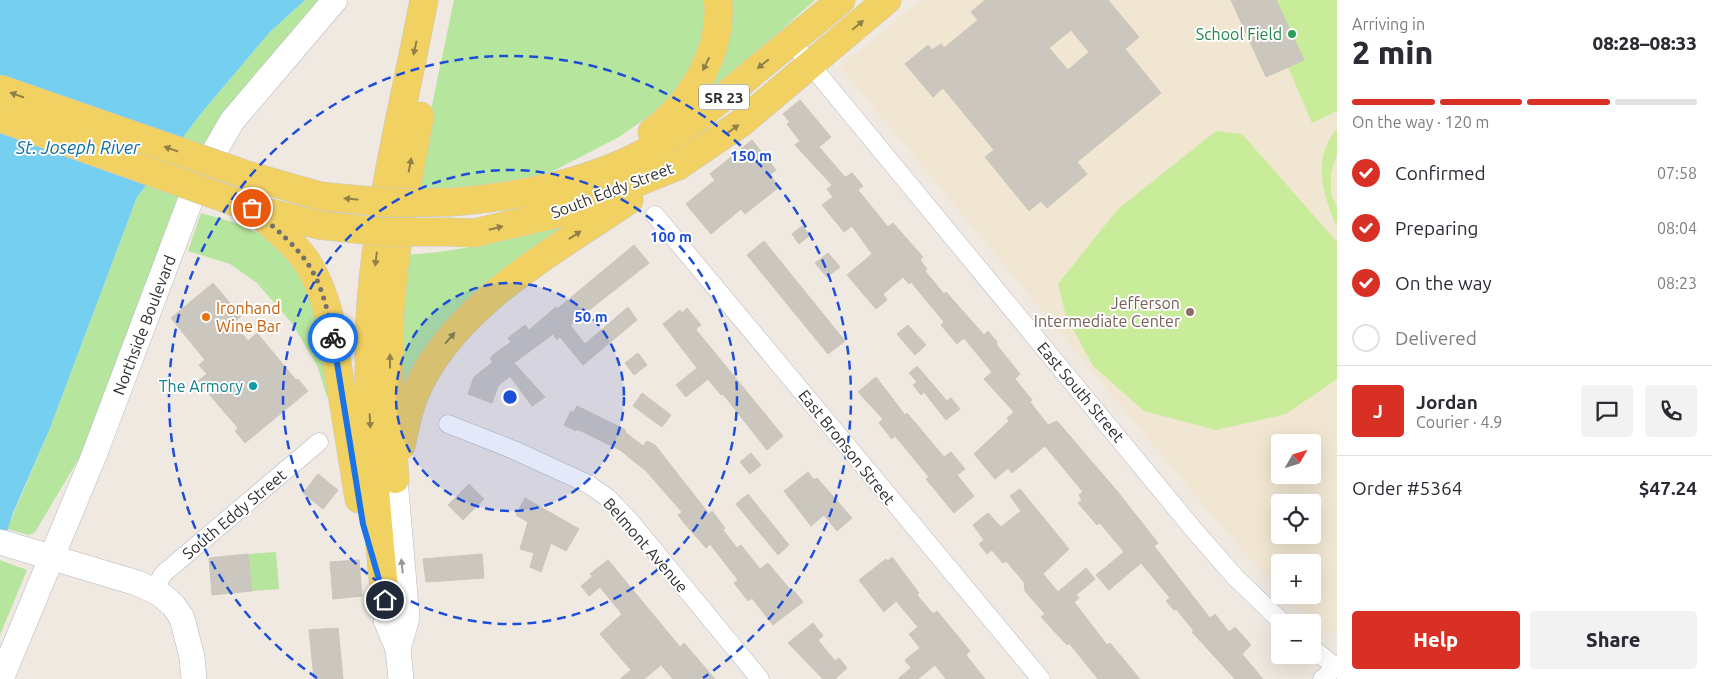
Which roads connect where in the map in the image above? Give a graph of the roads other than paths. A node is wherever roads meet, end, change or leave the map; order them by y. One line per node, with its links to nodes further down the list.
1 (335, 0): 19 (street, Northside Boulevard)
2 (424, 0): 21 (main road, one-way to 21)
3 (443, 0): 17 (main road, one-way to 3)
4 (718, 0): 12 (main road, one-way to 12)
5 (841, 0): 7 (main road, South Eddy Street / SR 23)
6 (887, 0): 8 (main road, South Eddy Street / SR 23, one-way to 6)
7 (791, 41): 8 (street, East South Street); 12 (main road, South Eddy Street / SR 23, one-way to 12)
8 (811, 66): 11 (main road, South Eddy Street / SR 23, one-way to 8); 22 (street, East South Street)
9 (0, 89): 12 (main road, South Eddy Street / SR 23, one-way to 9, bridge)
10 (0, 118): 13 (main road, South Eddy Street / SR 23, bridge)
11 (678, 166): 13 (main road, South Eddy Street / SR 23, one-way to 11, bridge); 17 (main road, one-way to 11)
12 (594, 173)
13 (247, 206): 21 (main road)
14 (655, 215): 30 (street, East Bronson Street)
15 (448, 424): 29 (street, Belmont Avenue)
16 (319, 442): 20 (street, South Eddy Street)
17 (395, 479): 23 (street, one-way to 17)
18 (0, 542): 19 (street)
19 (53, 559): 20 (street); 26 (street, Northside Boulevard)
20 (154, 590): 27 (street)
21 (385, 600): 23 (street)
22 (1273, 614)
23 (398, 649): 28 (street)
24 (1321, 655): 25 (street)
25 (1337, 667): 31 (street)
26 (1, 679)
27 (194, 679)
28 (401, 679)
29 (760, 679)
30 (1040, 679)
31 (1322, 679)

